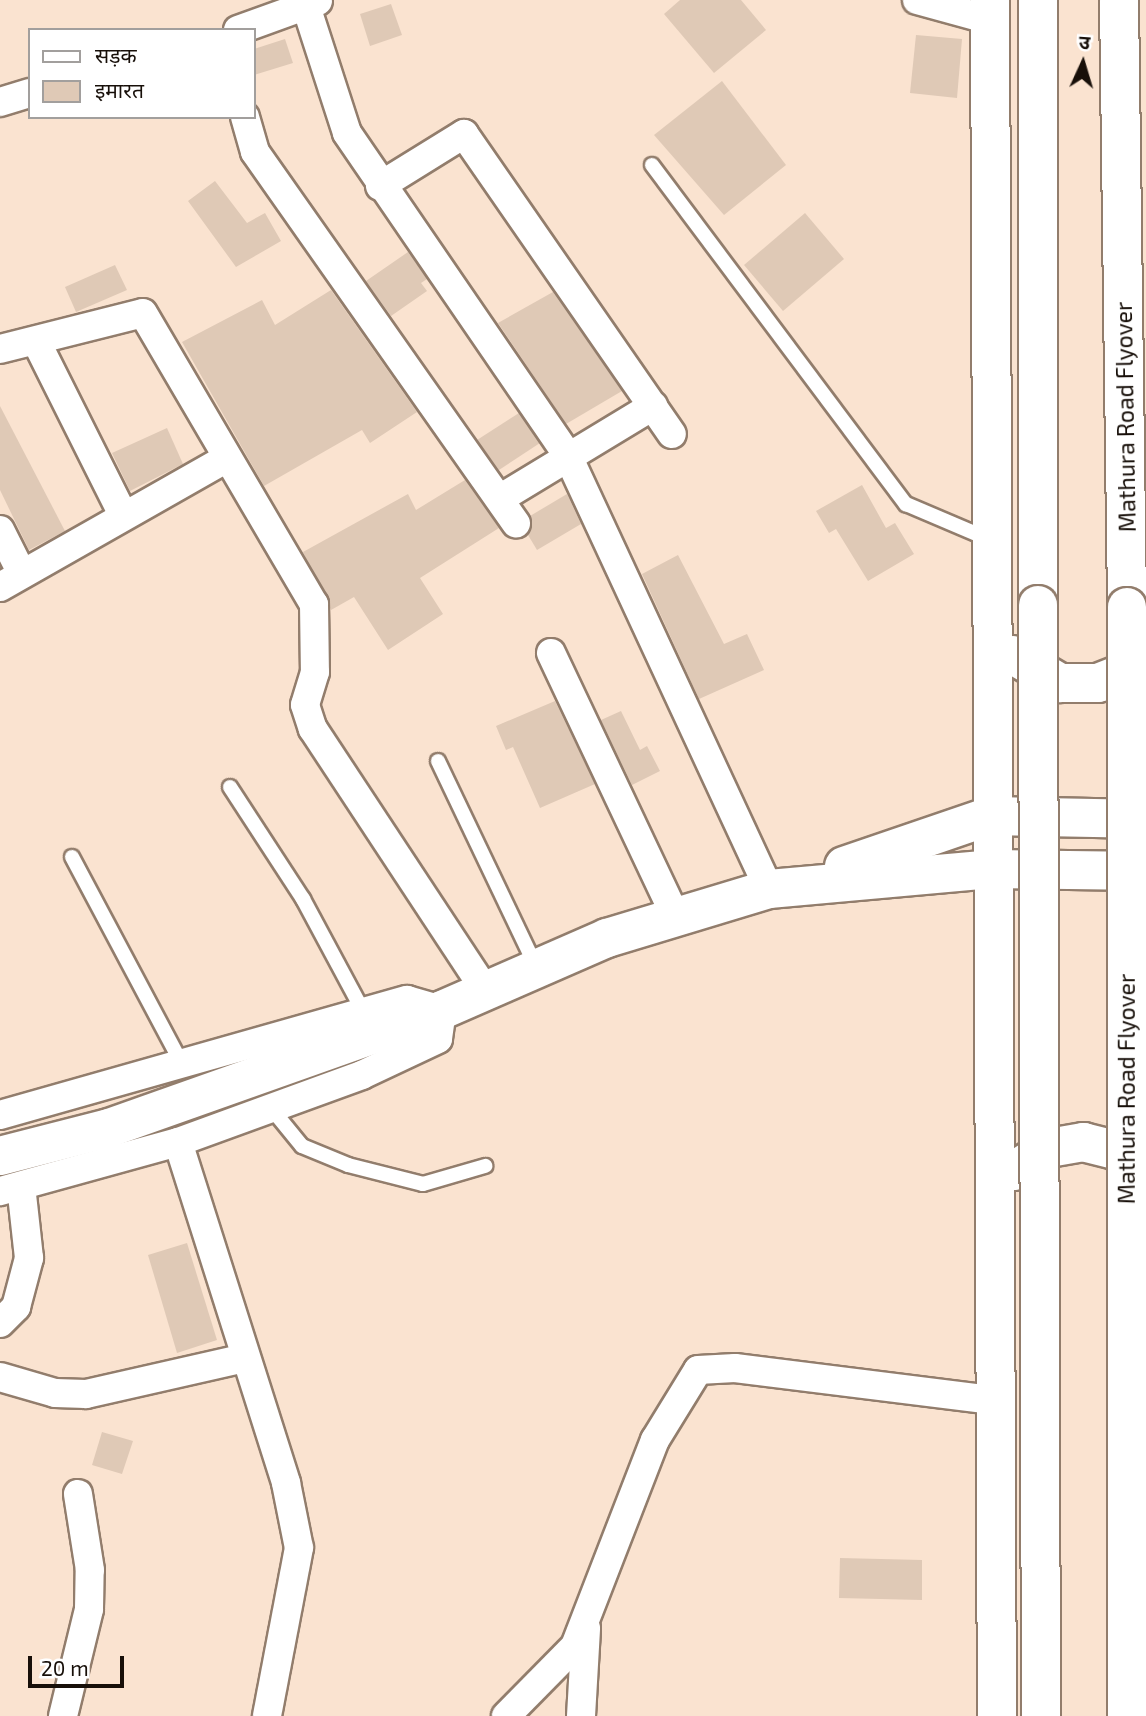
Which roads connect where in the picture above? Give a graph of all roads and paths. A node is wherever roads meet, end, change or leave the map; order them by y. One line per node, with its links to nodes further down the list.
1 (917, 0): 5 (street)
2 (1038, 0): 59 (main road, bridge)
3 (1119, 0): 60 (main road, Mathura Road Flyover, bridge)
4 (307, 2): 6 (street); 11 (street)
5 (990, 10): 22 (main road)
6 (243, 28)
7 (28, 94): 8 (street)
8 (0, 102)
9 (246, 119): 18 (street)
10 (652, 165): 22 (lane)
11 (380, 186): 14 (street); 16 (street)
12 (36, 341): 13 (street); 17 (street); 19 (street)
13 (0, 349)
14 (653, 406): 15 (street); 16 (street)
15 (672, 434)
16 (567, 454): 18 (street); 34 (street)
17 (225, 459): 19 (street); 37 (street)
18 (501, 498): 20 (street)
19 (123, 515): 23 (street)
20 (516, 524)
21 (0, 530): 23 (street)
22 (991, 540): 24 (main road)
23 (11, 580)
24 (991, 631): 25 (main road); 29 (main road)
25 (1146, 652)
26 (551, 653): 35 (street)
27 (438, 761): 36 (lane)
28 (230, 786): 39 (lane)
29 (990, 816): 30 (main road); 32 (main road); 34 (main road)
30 (1146, 819)
31 (72, 857): 40 (lane)
32 (990, 869): 33 (main road); 34 (main road); 47 (main road)
33 (1146, 871)
34 (779, 887): 35 (main road)
35 (676, 917): 36 (main road)
36 (537, 970): 37 (main road)
37 (487, 993): 38 (main road)
38 (442, 1010): 39 (street); 41 (street); 46 (main road)
39 (364, 1013): 40 (street)
40 (183, 1067): 42 (street)
41 (271, 1108): 43 (street); 44 (lane)
42 (0, 1115)
43 (178, 1142): 46 (street); 49 (street)
44 (485, 1166)
45 (1146, 1172): 47 (main road)
46 (7, 1178): 48 (street)
47 (992, 1186): 51 (main road)
48 (0, 1323)
49 (245, 1358): 50 (street); 55 (street)
50 (0, 1377)
51 (993, 1400): 53 (street); 58 (main road)
52 (78, 1494): 54 (street)
53 (586, 1622): 56 (street); 57 (street)
54 (63, 1716)
55 (267, 1716)
56 (506, 1716)
57 (580, 1716)
58 (997, 1716)
59 (1041, 1716)
60 (1127, 1716)

